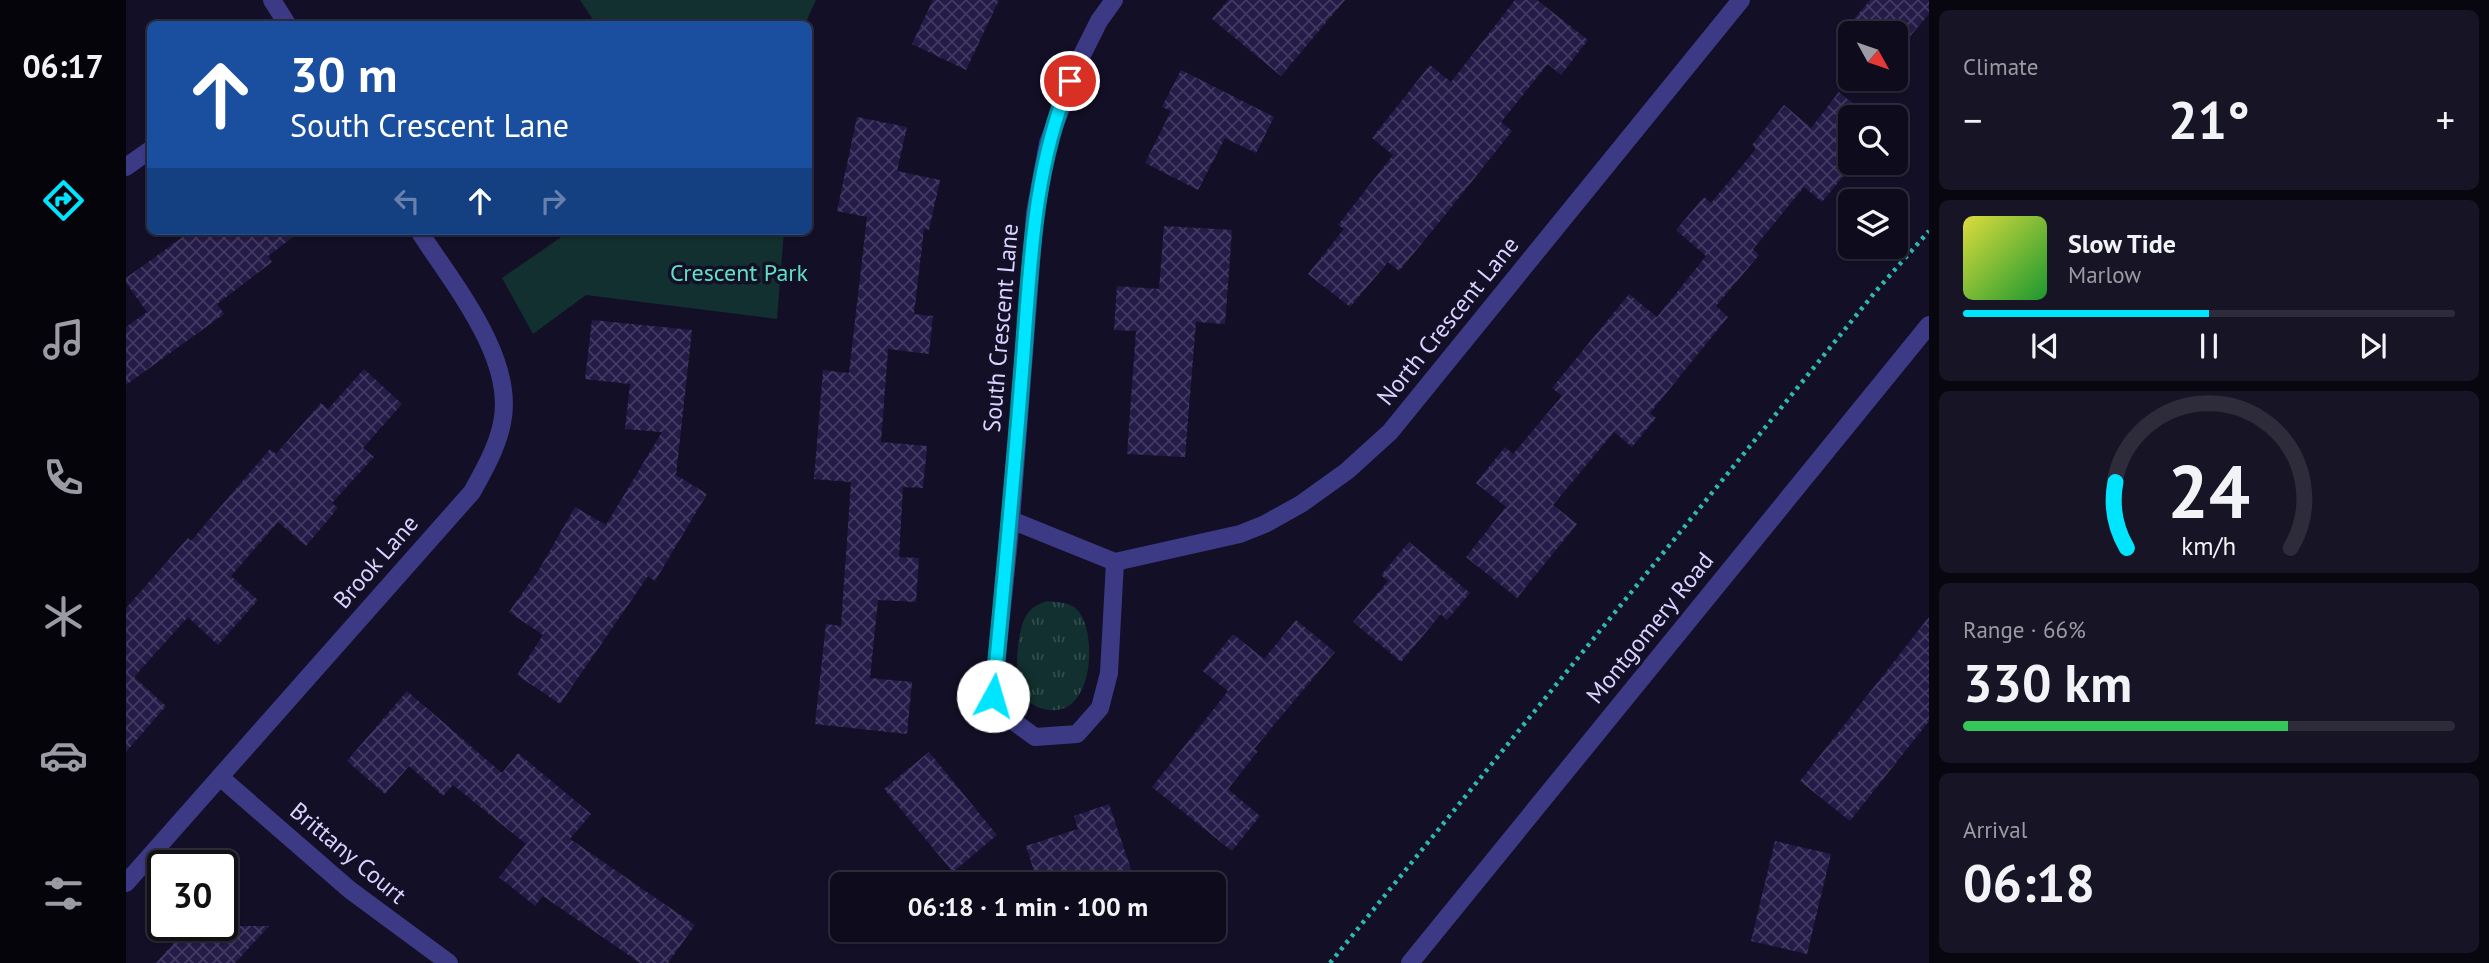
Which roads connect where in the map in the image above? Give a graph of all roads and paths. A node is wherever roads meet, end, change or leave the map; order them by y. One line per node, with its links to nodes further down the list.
1 (272, 0): 4 (street)
2 (1114, 0): 10 (street, South Crescent Lane)
3 (1741, 0): 11 (street, North Crescent Lane)
4 (285, 21)
5 (147, 152): 6 (street)
6 (126, 167)
7 (1929, 231): 15 (path)
8 (422, 235): 12 (street, Brook Lane)
9 (1929, 325): 16 (street, Montgomery Road)
10 (1010, 520): 11 (street); 11 (street, South Crescent Lane)
11 (1115, 562)
12 (219, 777): 13 (street, Brook Lane); 14 (street, Brittany Court)
13 (126, 883)
14 (449, 963)
15 (1330, 963)
16 (1410, 963)

